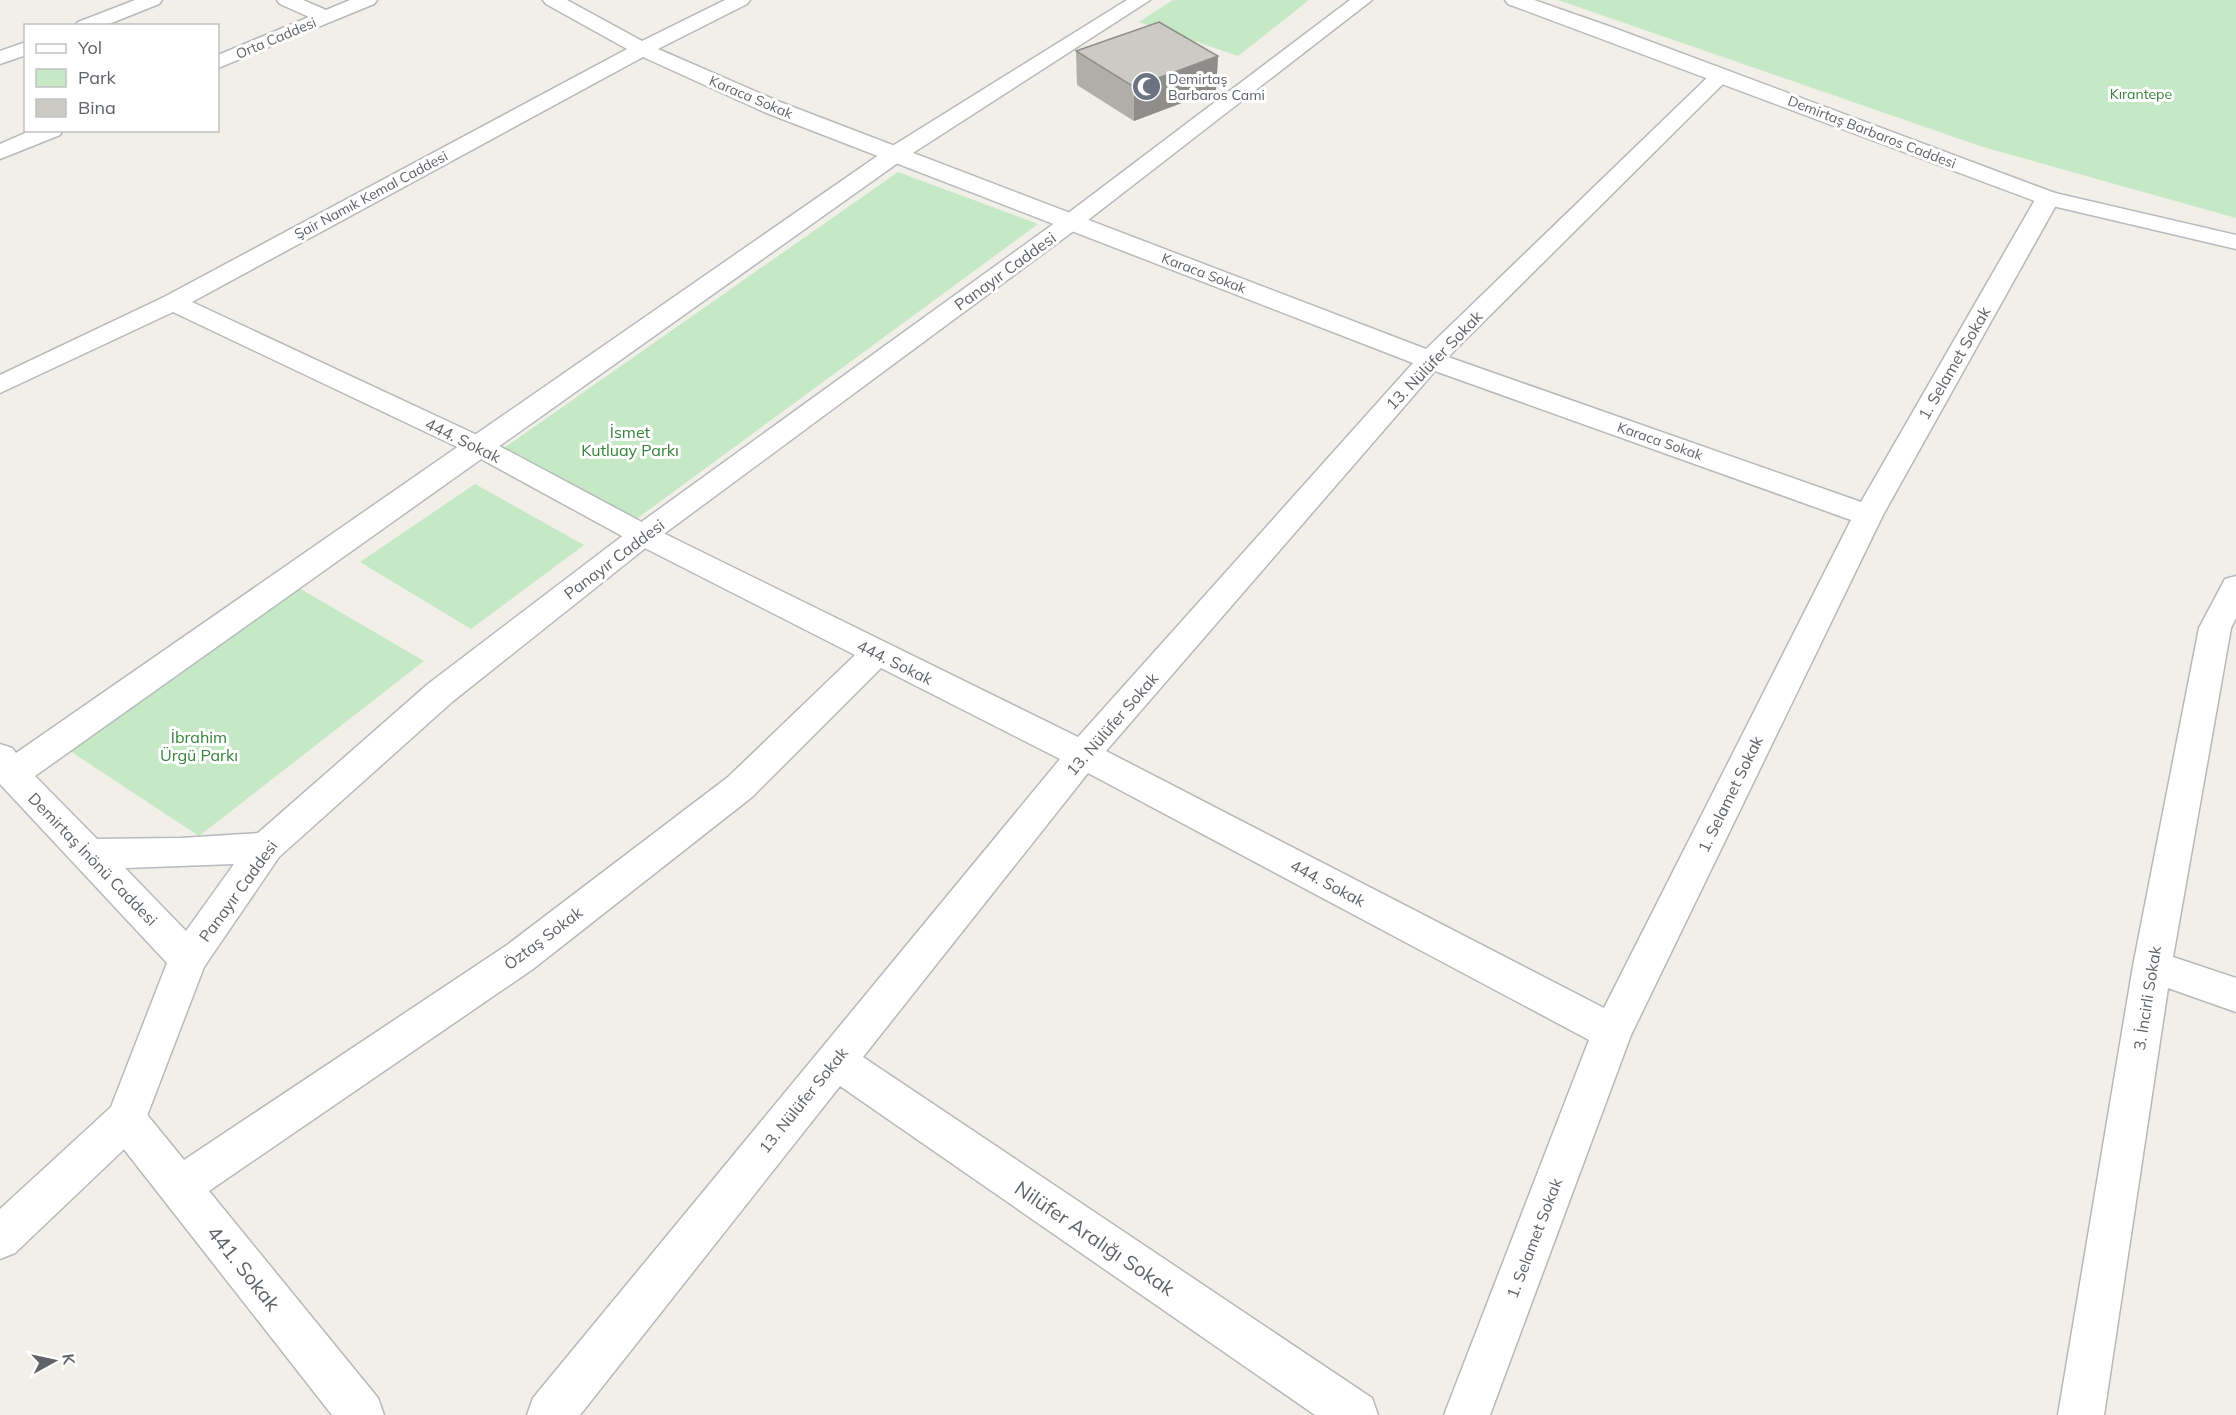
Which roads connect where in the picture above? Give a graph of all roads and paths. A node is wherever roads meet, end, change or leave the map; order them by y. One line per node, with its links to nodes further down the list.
1 (152, 0): 10 (street)
2 (287, 0): 9 (street)
3 (367, 0): 9 (street, Orta Caddesi)
4 (554, 0): 12 (street, Karaca Sokak)
5 (740, 0): 12 (street, Şair Namık Kemal Caddesi)
6 (1140, 0): 18 (street)
7 (1362, 0): 20 (street, Panayır Caddesi)
8 (1515, 0): 15 (street, Demirtaş Barbaros Caddesi)
9 (326, 17): 14 (street, Orta Caddesi)
10 (90, 24)
11 (24, 49): 13 (street)
12 (642, 49): 18 (street, Karaca Sokak); 22 (street, Şair Namık Kemal Caddesi)
13 (0, 58)
14 (219, 62)
15 (1721, 75): 19 (street, Demirtaş Barbaros Caddesi); 23 (street, 13. Nülüfer Sokak)
16 (47, 132): 17 (street)
17 (0, 152)
18 (894, 155): 20 (street, Karaca Sokak); 25 (street)
19 (2048, 198): 21 (street, Demirtaş Barbaros Caddesi); 26 (street, 1. Selamet Sokak)
20 (1071, 222): 23 (street, Karaca Sokak); 27 (street, Panayır Caddesi)
21 (2236, 242)
22 (173, 302): 24 (street, Şair Namık Kemal Caddesi); 25 (street, 444. Sokak)
23 (1430, 360): 26 (street, Karaca Sokak); 30 (street, 13. Nülüfer Sokak)
24 (0, 385)
25 (480, 447): 27 (street, 444. Sokak); 31 (street)
26 (1868, 515): 37 (street, 1. Selamet Sokak)
27 (643, 535): 29 (street, 444. Sokak); 32 (street, Panayır Caddesi)
28 (2236, 587): 35 (street, 3. İncirli Sokak)
29 (877, 653): 30 (street, 444. Sokak); 40 (street, Öztaş Sokak)
30 (1083, 755): 37 (street, 444. Sokak); 38 (street, 13. Nülüfer Sokak)
31 (4, 771): 33 (street, Demirtaş İnönü Caddesi)
32 (266, 847): 33 (street); 34 (street, Panayır Caddesi)
33 (90, 854): 34 (street, Demirtaş İnönü Caddesi)
34 (188, 959): 39 (street, Panayır Caddesi)
35 (2152, 966): 36 (street); 46 (street, 3. İncirli Sokak)
36 (2236, 995)
37 (1612, 1032): 45 (street, 1. Selamet Sokak)
38 (835, 1060): 43 (street, 13. Nülüfer Sokak); 44 (street, Nilüfer Aralığı Sokak)
39 (126, 1120): 40 (street, 441. Sokak); 41 (street, Panayır Caddesi)
40 (179, 1187): 42 (street, 441. Sokak)
41 (0, 1238)
42 (362, 1415)
43 (549, 1415)
44 (1355, 1415)
45 (1467, 1415)
46 (2081, 1415)

